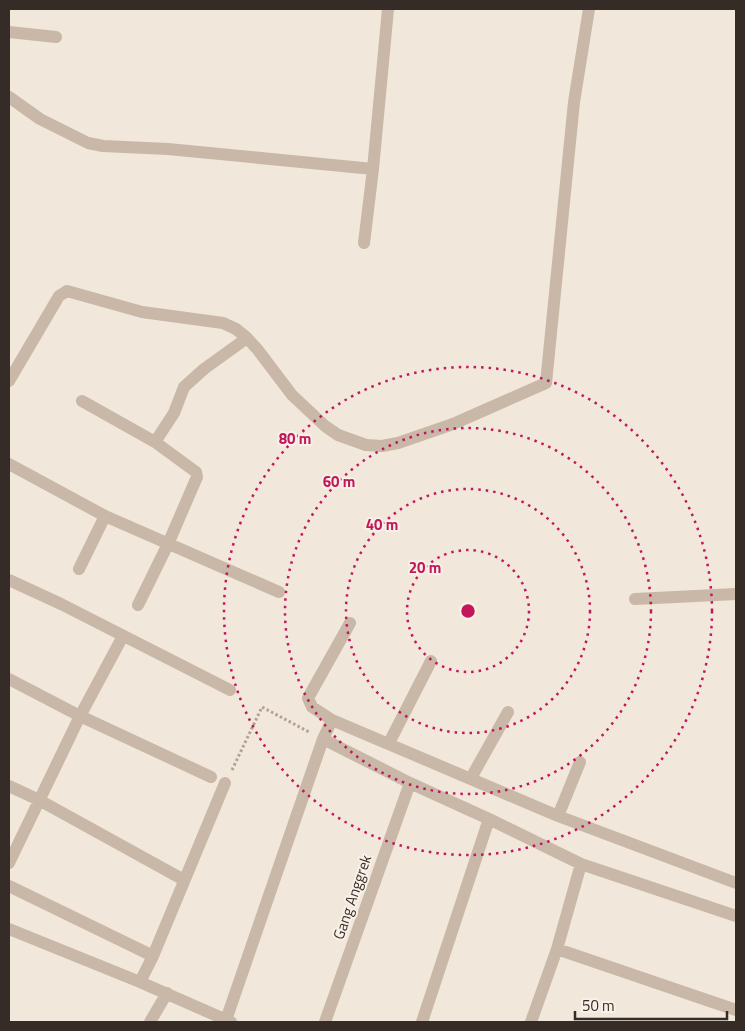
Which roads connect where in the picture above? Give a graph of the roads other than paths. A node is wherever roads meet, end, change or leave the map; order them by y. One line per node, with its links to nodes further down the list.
1 (388, 9): 6 (street)
2 (590, 9): 8 (street)
3 (9, 32): 4 (street)
4 (56, 37)
5 (9, 97): 6 (street)
6 (373, 169): 7 (street)
7 (364, 243)
8 (247, 338): 9 (street); 11 (street)
9 (9, 381)
10 (82, 402): 11 (street)
11 (155, 442): 14 (street)
12 (9, 464): 13 (street)
13 (104, 516): 14 (street); 15 (street)
14 (168, 544): 17 (street); 20 (street)
15 (79, 569)
16 (9, 580): 22 (street)
17 (279, 592)
18 (736, 594): 19 (street)
19 (635, 599)
20 (138, 605)
21 (350, 623): 28 (street)
22 (123, 636): 25 (street); 27 (street)
23 (431, 661): 30 (street)
24 (9, 679): 27 (street)
25 (230, 690)
26 (508, 712): 33 (street)
27 (80, 716): 32 (street); 37 (street)
28 (332, 720): 29 (street); 30 (street)
29 (323, 739): 35 (street); 52 (street)
30 (389, 743): 33 (street)
31 (580, 762): 38 (street)
32 (211, 777)
33 (471, 778): 38 (street)
34 (225, 783): 42 (street)
35 (410, 783): 39 (street); 54 (street, Gang Anggrek)
36 (9, 786): 37 (street)
37 (39, 800): 40 (street); 42 (street)
38 (558, 816): 43 (street)
39 (489, 819): 41 (street); 55 (street)
40 (9, 863)
41 (581, 864): 45 (street); 47 (street)
42 (184, 880): 48 (street)
43 (736, 883)
44 (9, 886): 48 (street)
45 (736, 916)
46 (9, 929): 49 (street)
47 (557, 949): 51 (street); 56 (street)
48 (153, 956): 49 (street)
49 (140, 982): 50 (street)
50 (167, 993): 52 (street); 53 (street)
51 (736, 1010)
52 (228, 1021)
53 (150, 1022)
54 (325, 1022)
55 (422, 1022)
56 (532, 1022)

